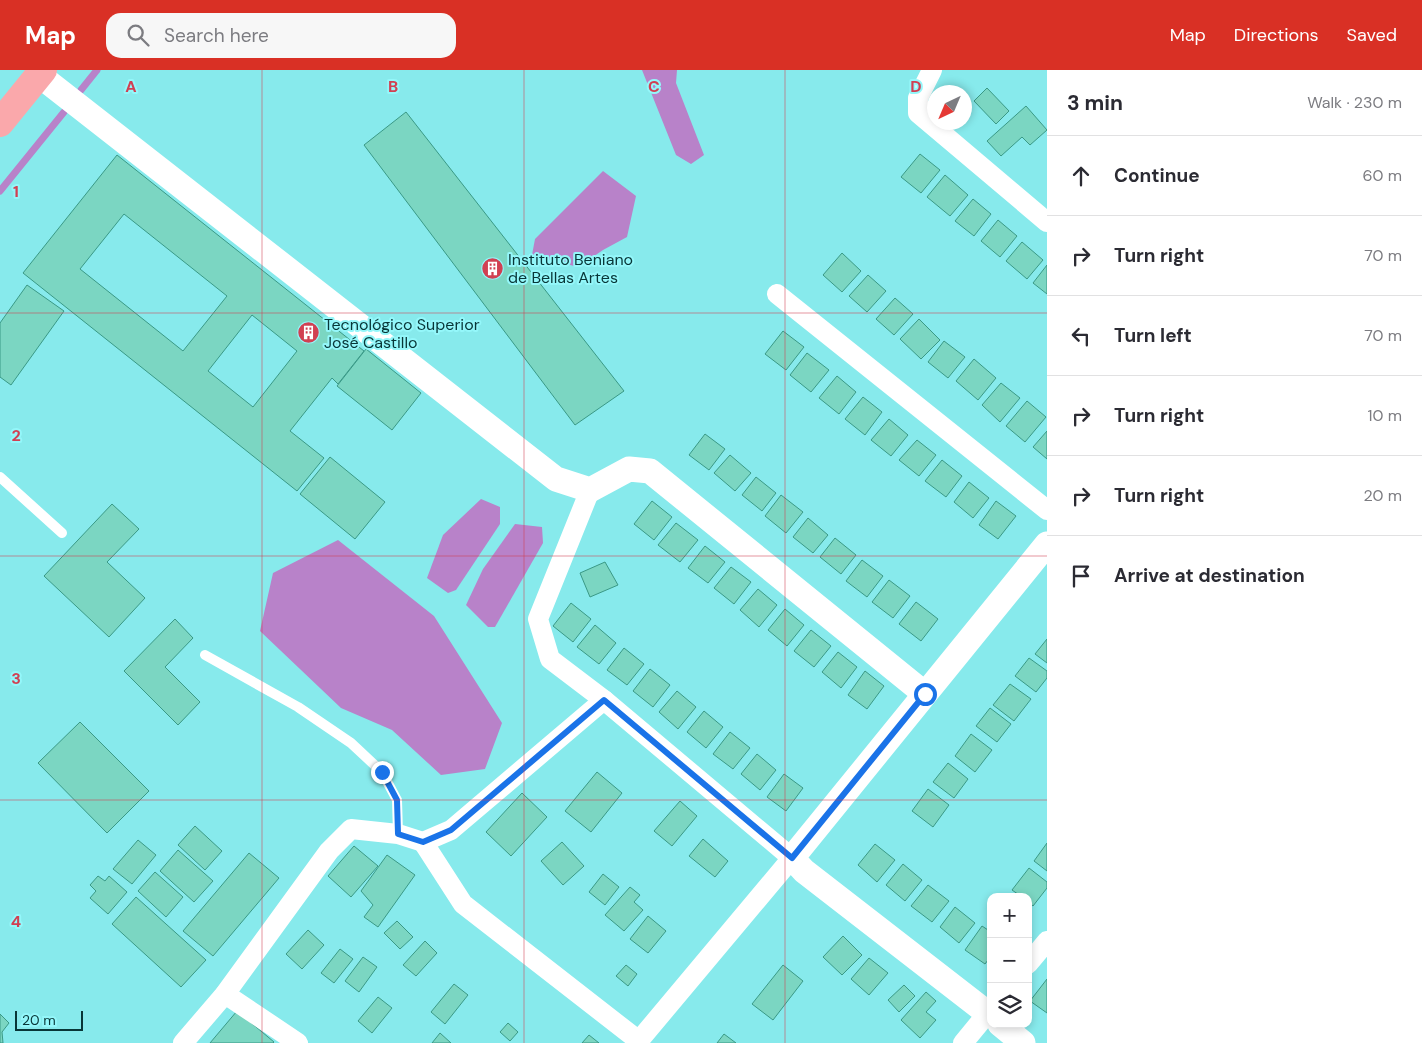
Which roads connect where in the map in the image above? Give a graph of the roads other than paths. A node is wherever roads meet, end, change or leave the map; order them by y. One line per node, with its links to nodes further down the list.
1 (932, 70): 4 (street)
2 (41, 73): 3 (highway); 7 (street)
3 (0, 123)
4 (1047, 222)
5 (777, 294): 8 (street)
6 (0, 478): 9 (lane)
7 (590, 490): 12 (street); 13 (street)
8 (1047, 510)
9 (62, 533)
10 (1047, 544): 12 (street)
11 (205, 655): 14 (lane)
12 (925, 694): 16 (street)
13 (604, 700): 15 (street); 16 (street)
14 (398, 834): 15 (street); 19 (street)
15 (423, 842): 23 (street)
16 (792, 858): 20 (street); 23 (street)
17 (1047, 941): 18 (street)
18 (1032, 959)
19 (225, 994): 24 (street); 25 (street)
20 (987, 1012)
21 (987, 1021): 26 (street)
22 (1006, 1028): 27 (street)
23 (638, 1042)
24 (183, 1043)
25 (298, 1043)
26 (963, 1043)
27 (1024, 1043)

